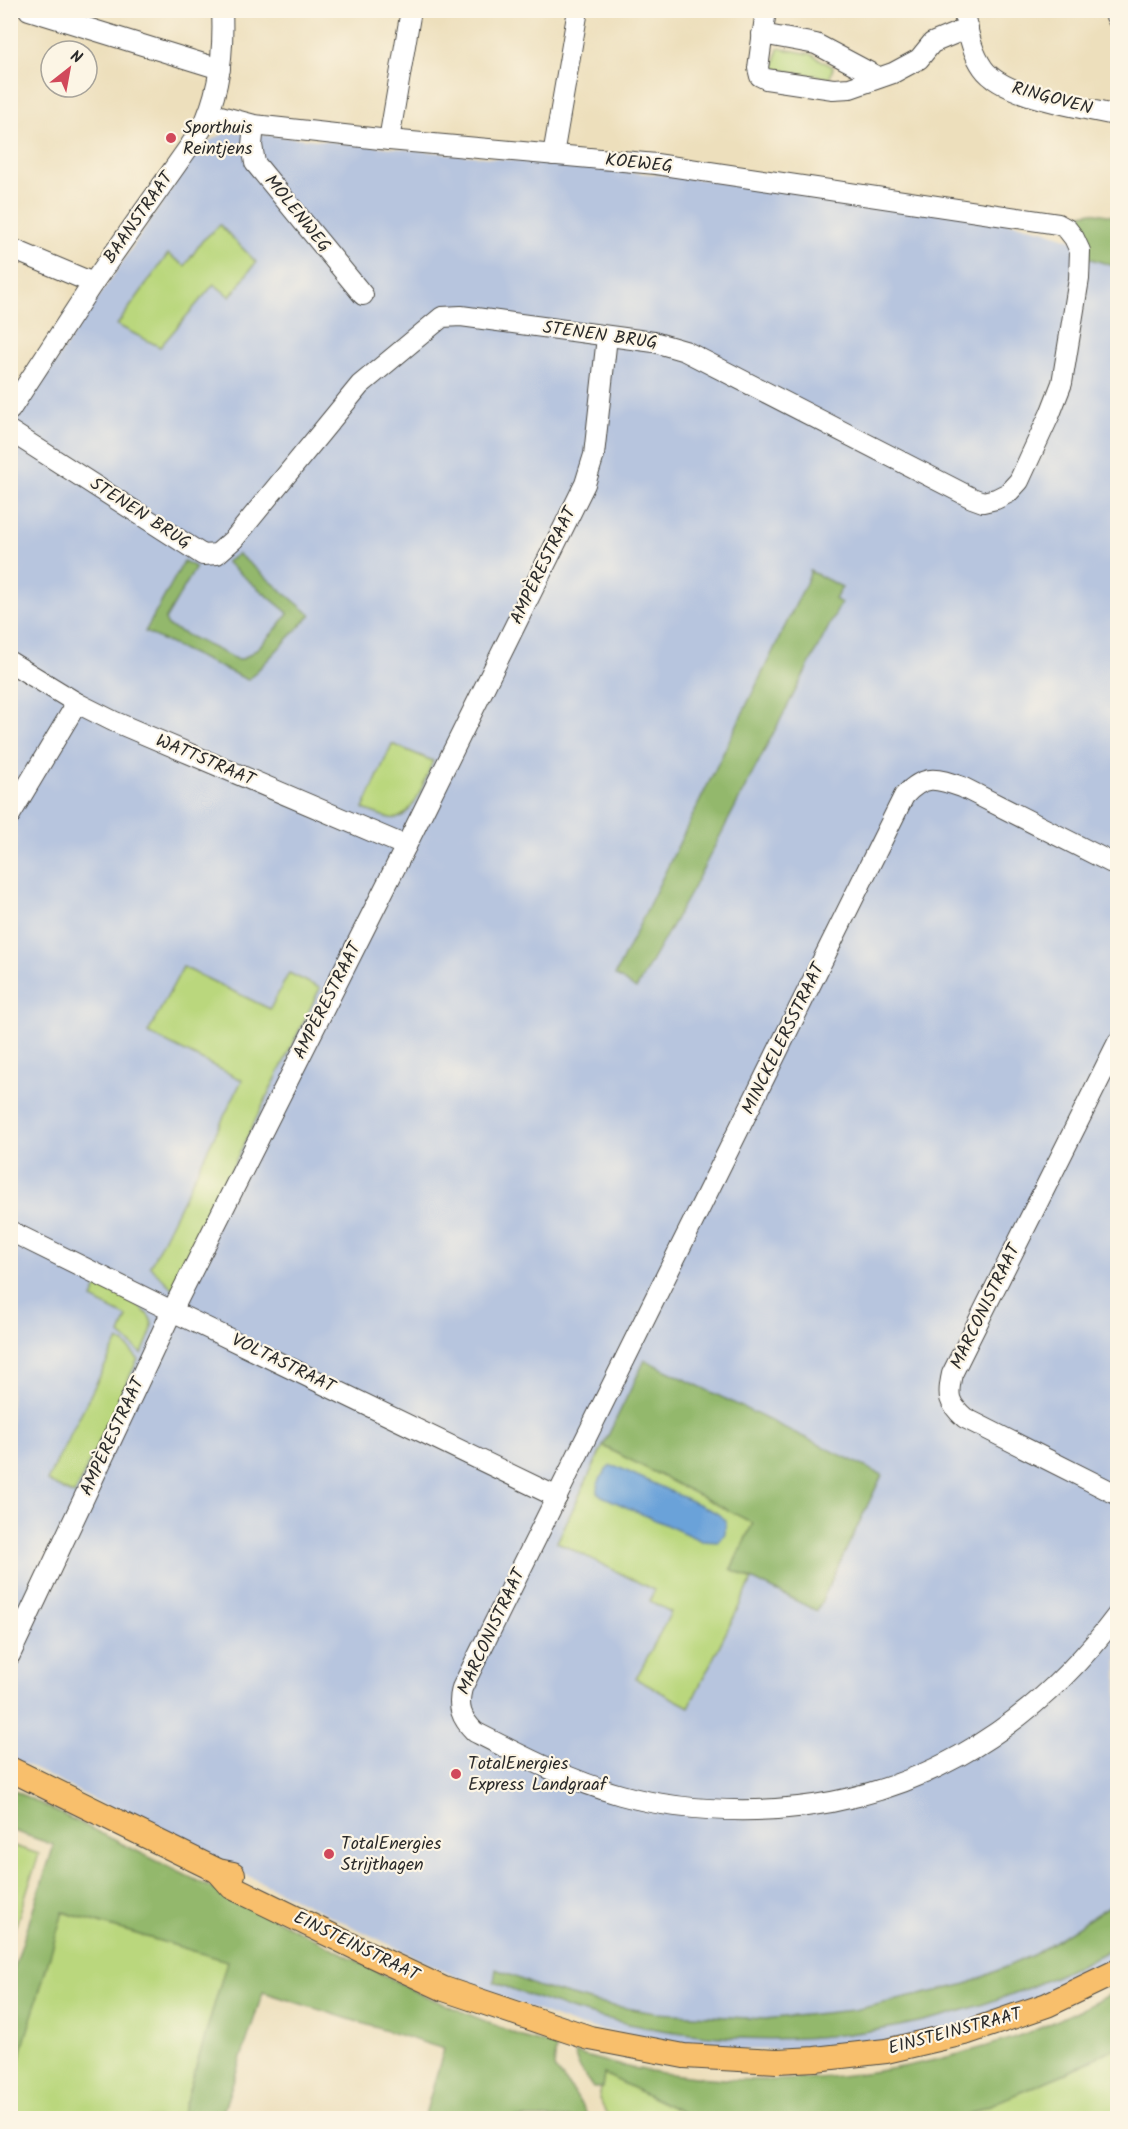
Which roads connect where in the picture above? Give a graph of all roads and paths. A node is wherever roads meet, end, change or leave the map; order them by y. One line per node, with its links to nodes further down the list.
1 (29, 10): 10 (street)
2 (222, 10): 10 (street, BAANSTRAAT)
3 (411, 10): 15 (street)
4 (578, 10): 16 (street)
5 (766, 10): 9 (street)
6 (1113, 10): 8 (street)
7 (965, 20): 11 (street); 13 (street, RINGOVEN)
8 (1118, 20)
9 (762, 34): 11 (street); 11 (street)
10 (220, 69): 12 (street, BAANSTRAAT)
11 (878, 77)
12 (209, 113): 14 (street, KOEWEG); 19 (street, BAANSTRAAT)
13 (1118, 116)
14 (254, 125): 15 (street, KOEWEG); 20 (street, MOLENWEG)
15 (389, 140): 16 (street, KOEWEG)
16 (553, 155): 17 (street, KOEWEG)
17 (1067, 229): 21 (street, STENEN BRUG)
18 (10, 248): 19 (street)
19 (93, 283): 22 (street, BAANSTRAAT)
20 (363, 295)
21 (607, 337): 23 (street, STENEN BRUG); 27 (street, AMPÈRESTRAAT)
22 (10, 410)
23 (10, 431)
24 (10, 662): 25 (street, WATTSTRAAT)
25 (77, 703): 26 (street); 27 (street, WATTSTRAAT)
26 (10, 815)
27 (406, 846): 31 (street, AMPÈRESTRAAT)
28 (1118, 866): 33 (street, MINCKELERSSTRAAT)
29 (1118, 1042): 32 (street, MARCONISTRAAT)
30 (10, 1231): 31 (street, VOLTASTRAAT)
31 (172, 1311): 33 (street, VOLTASTRAAT); 35 (street, AMPÈRESTRAAT)
32 (1118, 1495)
33 (557, 1497): 34 (street, MARCONISTRAAT)
34 (1118, 1614)
35 (10, 1655)
36 (10, 1768): 37 (main road, EINSTEINSTRAAT)
37 (1118, 1971)

